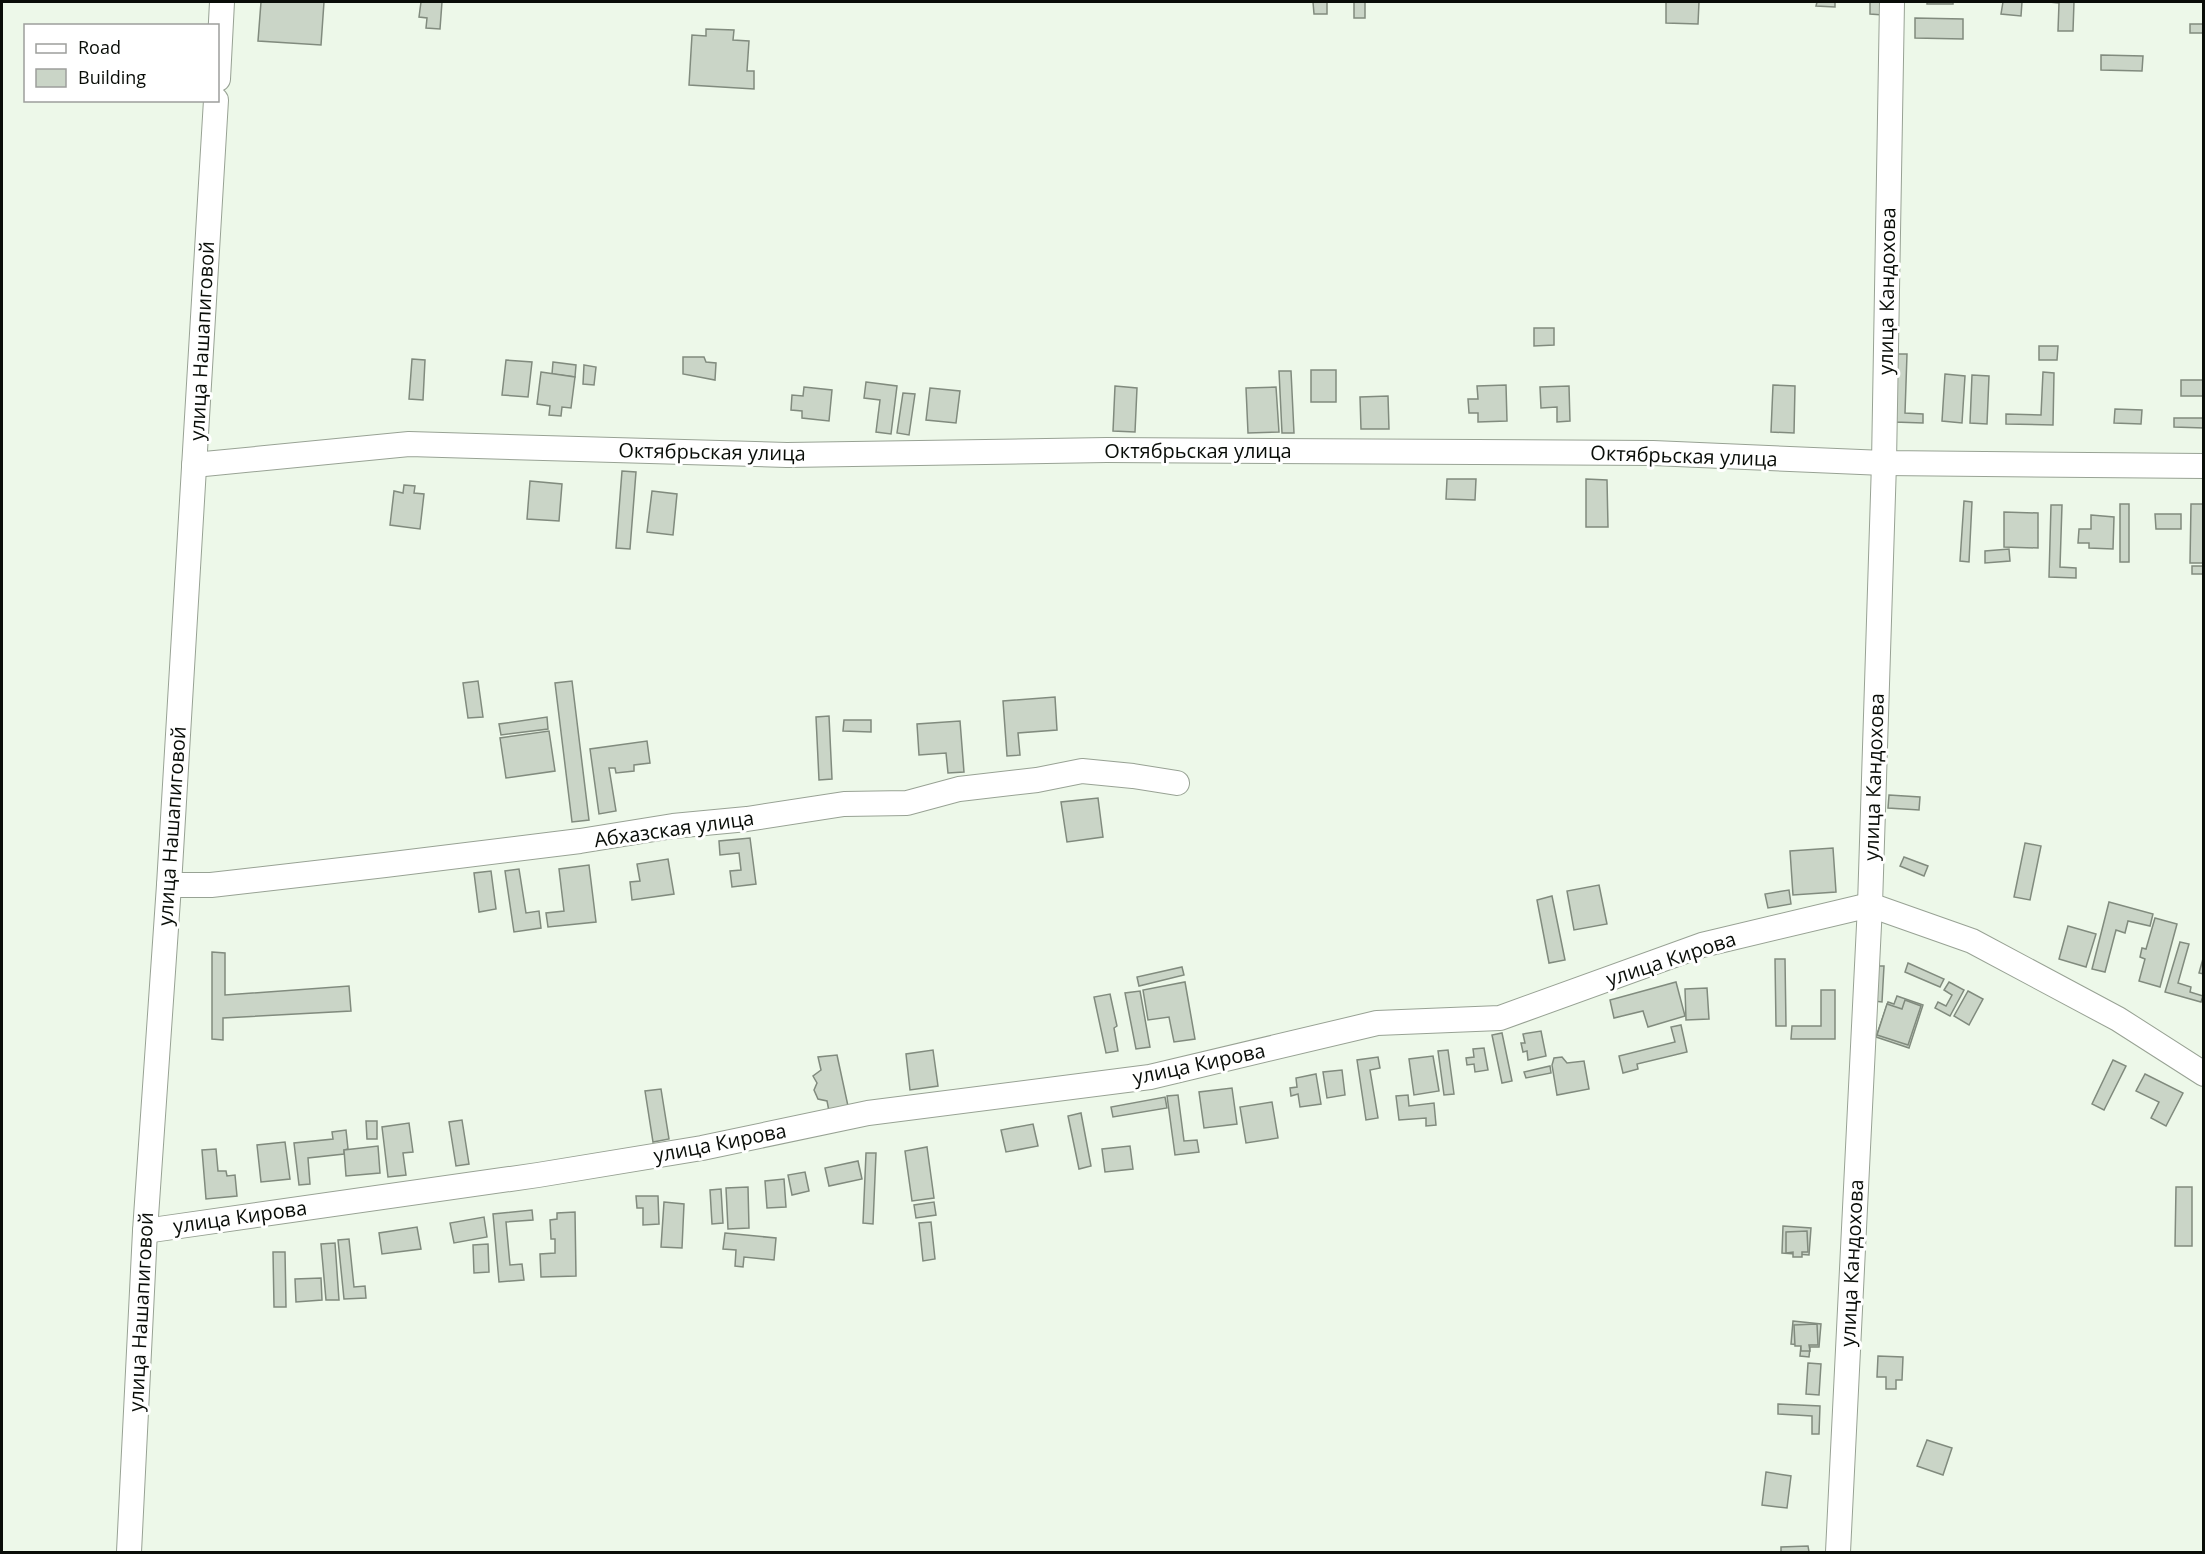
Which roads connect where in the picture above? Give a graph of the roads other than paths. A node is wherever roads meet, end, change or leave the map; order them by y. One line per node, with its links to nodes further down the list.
1 (222, 2): 3 (street)
2 (1892, 2): 5 (street, улица Кандохова)
3 (219, 60)
4 (216, 102): 6 (street, улица Нашапиговой)
5 (1884, 463): 6 (street, Октябрьская улица); 7 (street, Октябрьская улица); 10 (street, улица Кандохова)
6 (194, 465): 9 (street, улица Нашапиговой)
7 (2204, 466)
8 (1177, 783): 9 (street, Абхазская улица)
9 (169, 885): 12 (street, улица Нашапиговой)
10 (1870, 905): 11 (street); 12 (street, улица Кирова); 14 (street, улица Кандохова)
11 (2204, 1074)
12 (145, 1231): 13 (street, улица Нашапиговой)
13 (129, 1552)
14 (1838, 1552)

